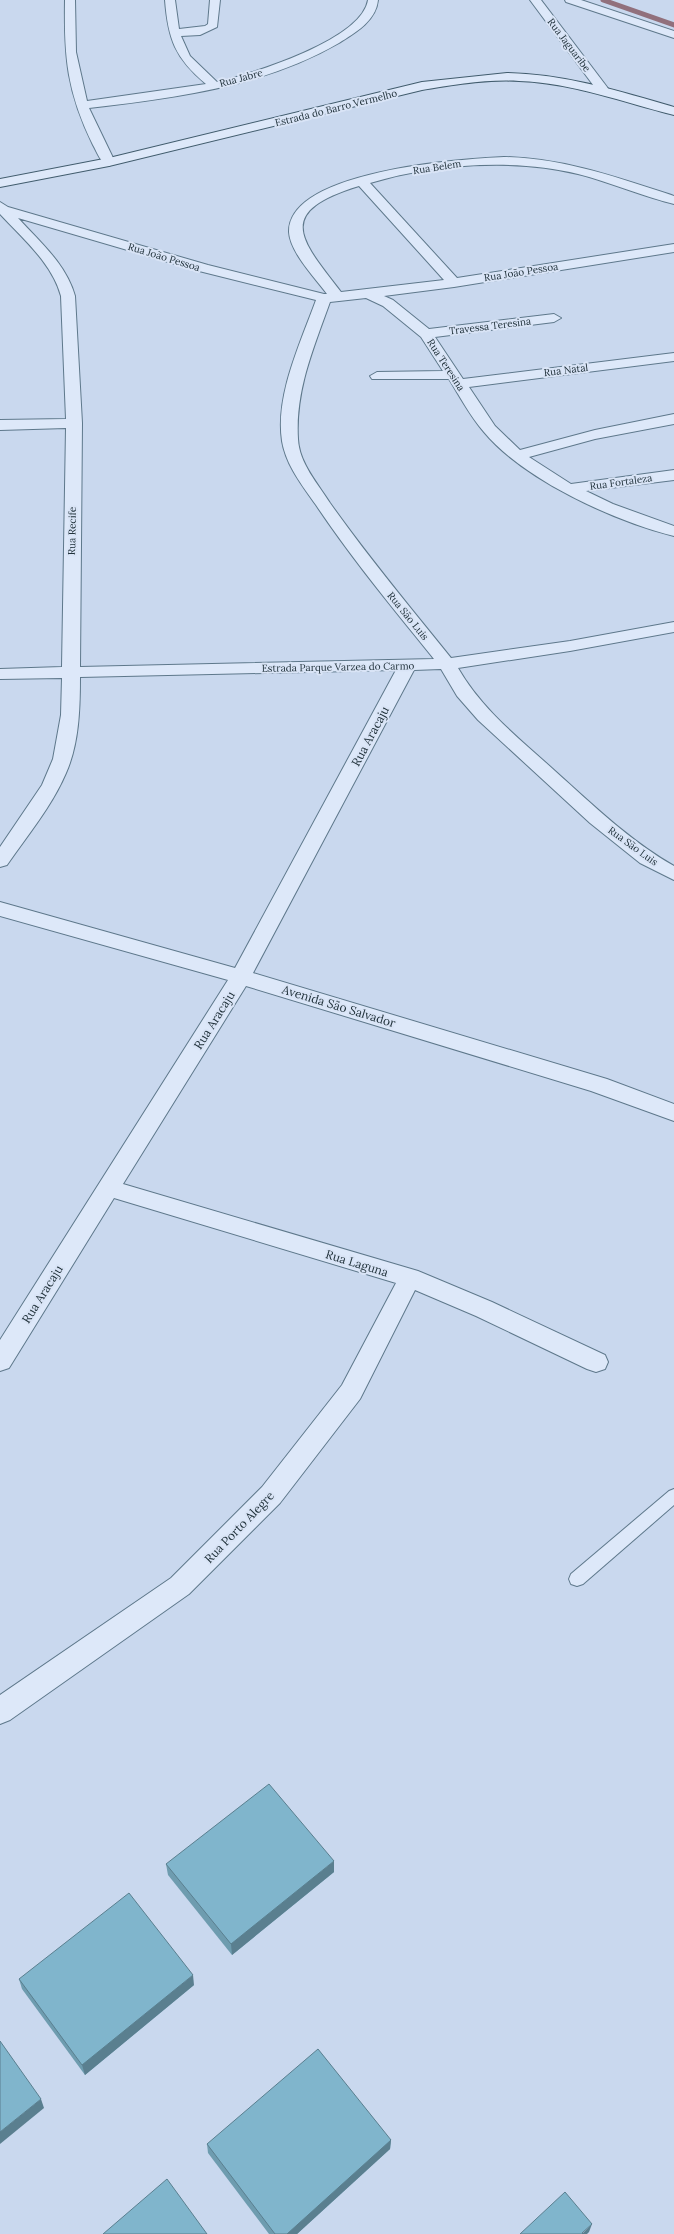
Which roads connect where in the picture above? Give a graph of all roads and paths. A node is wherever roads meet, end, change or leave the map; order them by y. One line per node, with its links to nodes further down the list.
1 (70, 0): 11 (street)
2 (170, 0): 7 (street)
3 (215, 0): 7 (street)
4 (373, 0): 9 (street, Rua Jabre)
5 (535, 0): 10 (street, Rua Jaguaribe)
6 (570, 0): 8 (street)
7 (174, 33): 9 (street)
8 (674, 35)
9 (214, 85): 11 (street, Rua Jabre)
10 (603, 90): 12 (street, Estrada do Barro Vermelho); 13 (street, Estrada do Barro Vermelho)
11 (84, 105): 13 (street)
12 (674, 111)
13 (109, 162): 15 (street, Estrada do Barro Vermelho)
14 (362, 182): 16 (street, Rua Belem); 19 (street); 21 (street, Rua Belem)
15 (0, 183)
16 (674, 200)
17 (2, 208): 21 (street, Rua João Pessoa); 28 (street, Rua Recife)
18 (674, 248): 19 (street, Rua João Pessoa)
19 (454, 283): 20 (street, Rua João Pessoa)
20 (368, 294): 21 (street); 23 (street, Rua Teresina)
21 (331, 297): 35 (street, Rua São Luis)
22 (554, 318): 23 (street, Travessa Teresina)
23 (426, 334): 26 (street, Rua Teresina)
24 (674, 357): 26 (street, Rua Natal)
25 (377, 376): 26 (street, Rua Natal)
26 (455, 380): 30 (street, Rua Teresina)
27 (674, 419): 30 (street)
28 (74, 423): 29 (street); 37 (street, Rua Recife)
29 (0, 425)
30 (517, 456): 32 (street, Rua Teresina)
31 (674, 475): 32 (street, Rua Fortaleza)
32 (568, 489): 33 (street, Rua Teresina)
33 (671, 529)
34 (674, 627): 35 (street, Estrada Parque Varzea do Carmo)
35 (447, 664): 36 (street, Estrada Parque Varzea do Carmo); 40 (street, Rua São Luis)
36 (407, 666): 37 (street, Estrada Parque Varzea do Carmo); 42 (street, Rua Aracaju)
37 (71, 672): 38 (street, Estrada Parque Varzea do Carmo); 39 (street, Rua Recife)
38 (0, 674)
39 (0, 861)
40 (674, 874)
41 (0, 909): 42 (street, Avenida São Salvador)
42 (241, 977): 43 (street, Avenida São Salvador); 44 (street, Rua Aracaju)
43 (674, 1113)
44 (108, 1188): 45 (street, Rua Laguna); 46 (street, Rua Aracaju)
45 (410, 1278): 47 (street, Rua Laguna); 50 (street, Rua Porto Alegre)
46 (0, 1361)
47 (596, 1362)
48 (674, 1496): 49 (lane)
49 (577, 1579)
50 (0, 1711)

